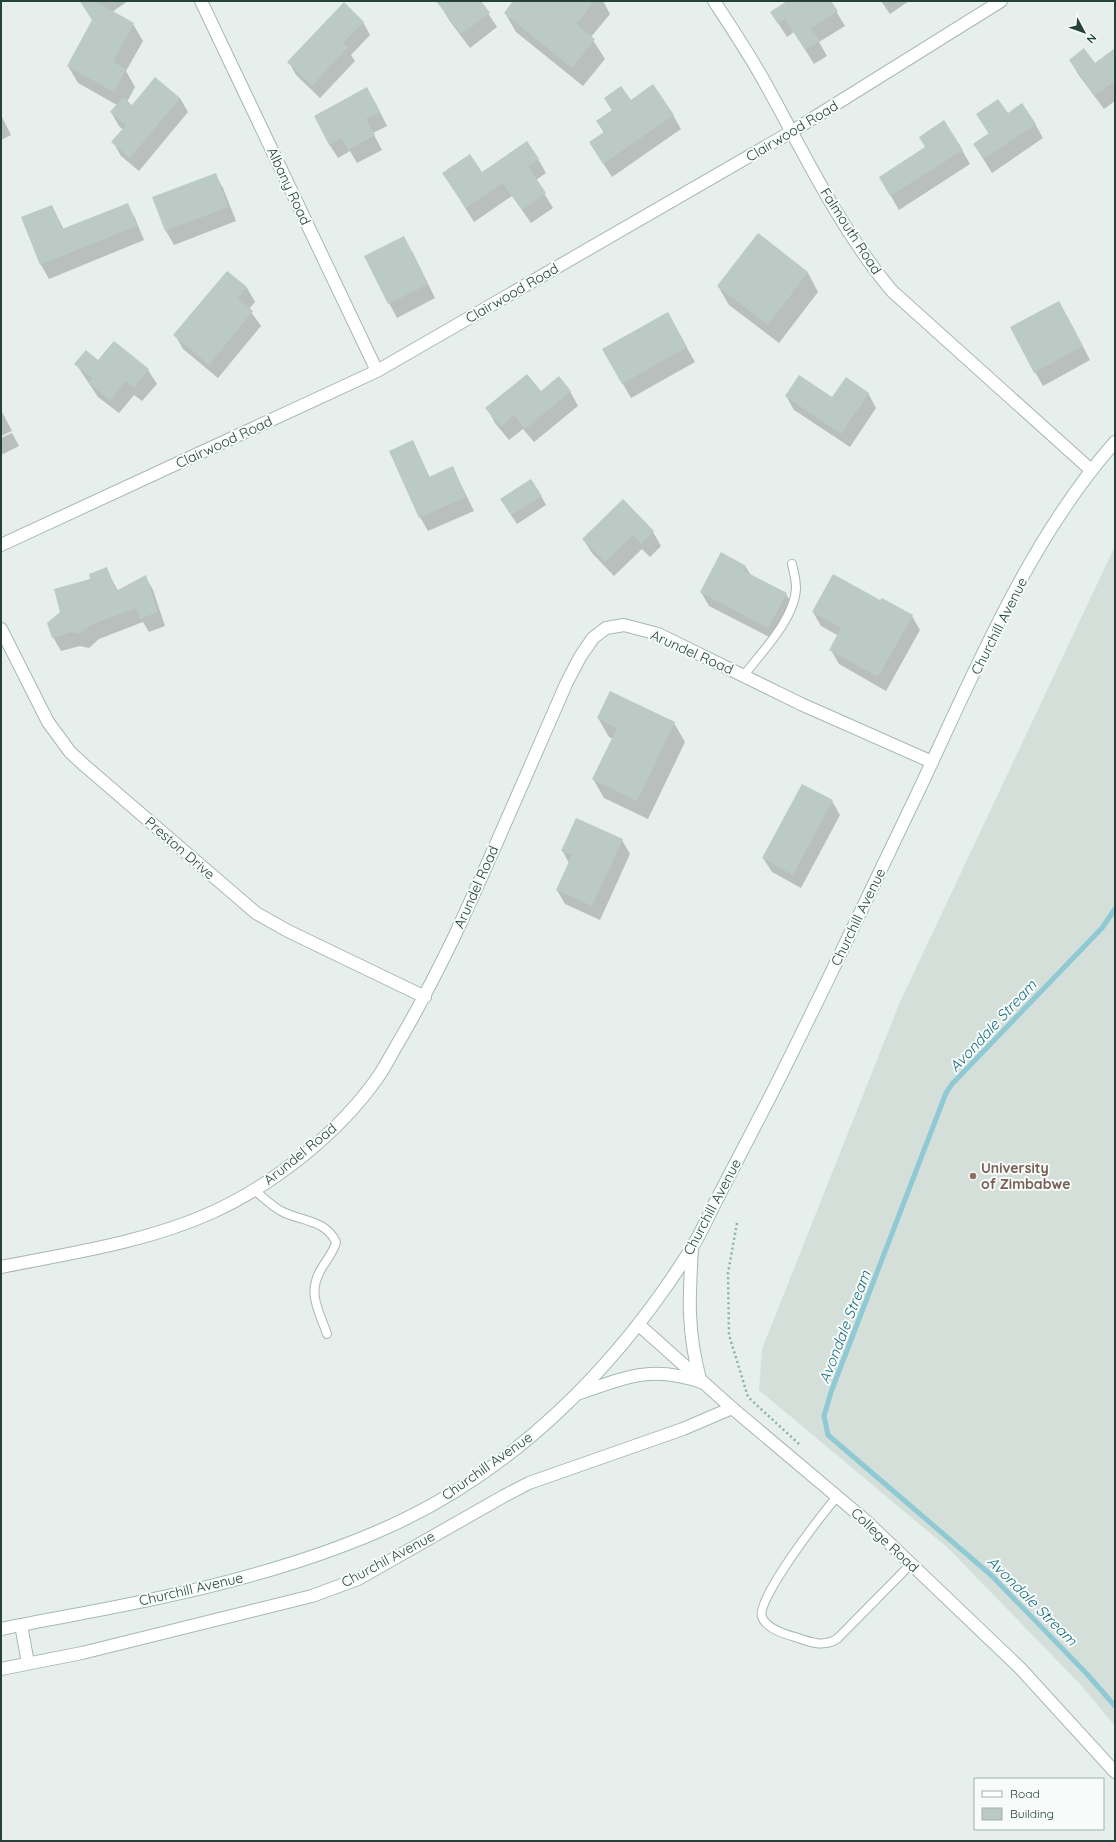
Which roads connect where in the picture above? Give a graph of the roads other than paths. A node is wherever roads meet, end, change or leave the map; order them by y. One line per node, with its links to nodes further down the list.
1 (201, 1): 5 (street, Albany Road)
2 (714, 1): 4 (street, Falmouth Road)
3 (1001, 1): 4 (street, Clairwood Road)
4 (791, 132): 5 (street, Clairwood Road); 7 (street, Falmouth Road)
5 (377, 371): 8 (street, Clairwood Road)
6 (1115, 442): 7 (street, Churchill Avenue)
7 (1091, 470): 12 (street, Churchill Avenue)
8 (1, 545)
9 (792, 564): 11 (lane)
10 (1, 629): 13 (street, Preston Drive)
11 (744, 675): 12 (street, Arundel Road); 13 (street, Arundel Road)
12 (932, 762): 15 (street, Churchill Avenue)
13 (425, 997): 14 (street, Arundel Road)
14 (254, 1190): 16 (street, Arundel Road); 18 (lane)
15 (692, 1247): 17 (street, Churchill Avenue); 19 (street)
16 (1, 1267)
17 (638, 1325): 19 (street, College Road); 20 (street, Churchill Avenue)
18 (327, 1334)
19 (702, 1381): 20 (street); 21 (street, College Road)
20 (575, 1394): 24 (street, Churchill Avenue)
21 (732, 1408): 22 (street, College Road); 26 (street, Churchil Avenue)
22 (837, 1497): 23 (street, College Road); 23 (lane)
23 (911, 1564): 28 (street, College Road)
24 (21, 1625): 25 (street, Churchill Avenue); 26 (street)
25 (1, 1629)
26 (28, 1663): 27 (street, Churchil Avenue)
27 (1, 1669)
28 (1115, 1772)

